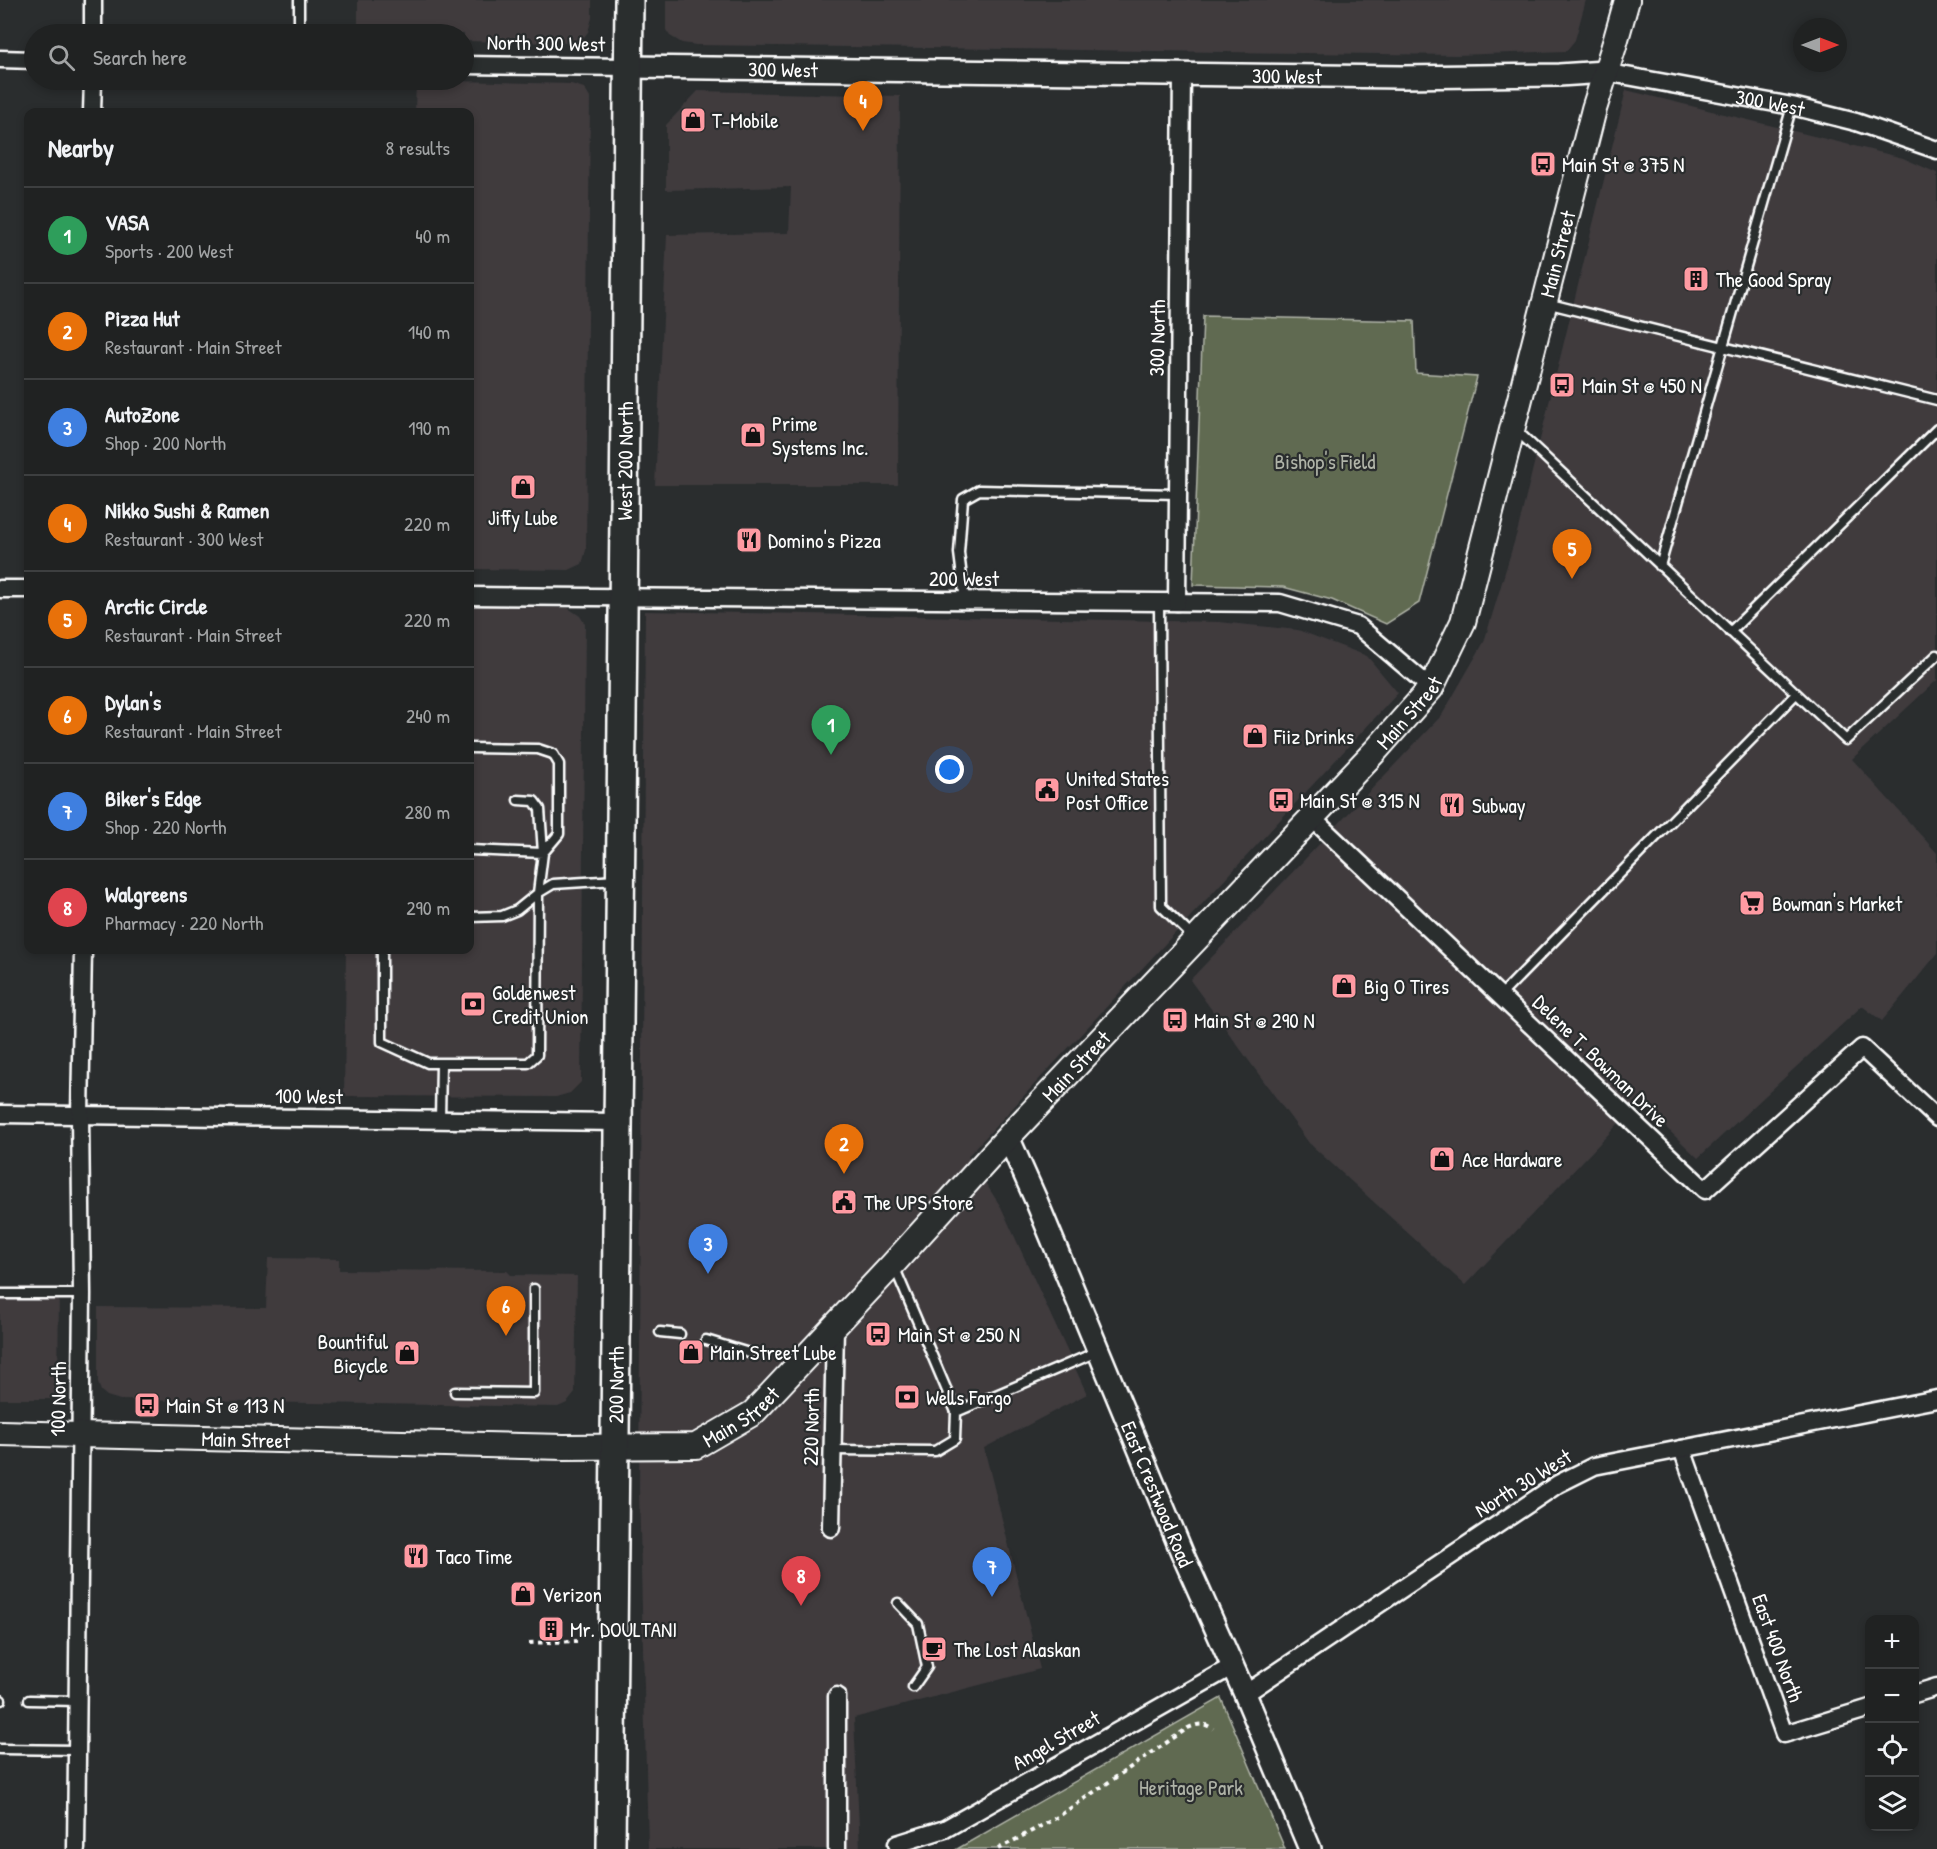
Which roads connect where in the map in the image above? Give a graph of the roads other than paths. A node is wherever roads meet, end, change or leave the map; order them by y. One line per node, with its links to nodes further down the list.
1 (93, 0): 5 (street)
2 (299, 0): 6 (lane)
3 (629, 0): 10 (main road, West 200 North)
4 (1627, 0): 11 (main road, Main Street)
5 (93, 24)
6 (299, 24)
7 (0, 59): 8 (street)
8 (24, 60)
9 (474, 65): 10 (street, North 300 West)
10 (628, 67): 12 (street, 300 West); 27 (main road, West 200 North)
11 (1605, 72): 12 (street, 300 West); 14 (street, 300 West); 17 (main road, Main Street)
12 (1182, 74): 22 (street, 300 North)
13 (93, 90): 15 (street)
14 (1792, 106): 16 (street, 300 West); 18 (lane)
15 (92, 108)
16 (1937, 150)
17 (1545, 303): 18 (lane); 20 (main road, Main Street)
18 (1723, 347): 19 (lane); 23 (lane)
19 (1937, 400)
20 (1513, 428): 23 (lane); 32 (main road, Main Street)
21 (1937, 429): 30 (lane)
22 (1178, 494): 28 (lane); 29 (street, 300 North)
23 (1660, 566): 30 (lane)
24 (0, 589): 25 (street)
25 (24, 589)
26 (474, 596): 27 (street, 200 West)
27 (623, 599): 28 (street, 200 West); 39 (main road, West 200 North)
28 (965, 601): 29 (street, 200 West)
29 (1168, 602): 32 (street, 200 West); 43 (lane)
30 (1730, 632): 33 (lane)
31 (1937, 655): 33 (lane)
32 (1431, 688): 36 (main road, Main Street)
33 (1796, 694): 46 (lane)
34 (474, 748): 38 (lane)
35 (518, 800): 38 (lane)
36 (1312, 818): 43 (main road, Main Street); 46 (street, Delene T. Bowman Drive)
37 (474, 850): 38 (lane)
38 (543, 853): 40 (lane)
39 (620, 880): 40 (lane); 42 (main road, West 200 North)
40 (538, 893): 41 (lane); 47 (lane)
41 (474, 917)
42 (620, 923): 52 (main road, 200 North)
43 (1196, 939): 53 (main road, Main Street)
44 (83, 954): 49 (street, 100 North)
45 (382, 954): 47 (lane)
46 (1500, 996): 50 (street, Delene T. Bowman Drive)
47 (441, 1063): 51 (lane)
48 (0, 1114): 49 (street, 100 West)
49 (80, 1115): 51 (street, 100 West); 57 (street, 100 North)
50 (1937, 1118)
51 (440, 1120): 52 (street, 100 West)
52 (618, 1122): 69 (main road, 200 North)
53 (1008, 1137): 54 (main road, Main Street); 62 (street, East Crestwood Road)
54 (893, 1264): 58 (main road, Main Street); 66 (lane)
55 (534, 1289): 64 (lane)
56 (0, 1294): 57 (lane)
57 (82, 1294): 68 (street, 100 North)
58 (835, 1326): 69 (main road, Main Street); 71 (street, 220 North)
59 (660, 1332): 60 (lane)
60 (680, 1334)
61 (706, 1340): 63 (lane)
62 (1099, 1350): 66 (lane); 74 (street, East Crestwood Road)
63 (749, 1353)
64 (455, 1392)
65 (1937, 1399): 70 (street, North 30 West)
66 (956, 1412): 71 (lane)
67 (0, 1434): 68 (main road, Main Street)
68 (80, 1435): 69 (main road, Main Street); 81 (street, 100 North)
69 (615, 1446): 87 (main road, 200 North)
70 (1682, 1449): 78 (street, North 30 West); 82 (street, East 400 North)
71 (833, 1450): 72 (street, 220 North)
72 (831, 1528)
73 (898, 1603): 75 (lane)
74 (1233, 1666): 78 (street, East Crestwood Road); 85 (street, Angel Street)
75 (913, 1687)
76 (1937, 1687): 77 (street)
77 (1919, 1692)
78 (1245, 1694): 89 (street, East Crestwood Road)
79 (837, 1696): 88 (street)
80 (29, 1700): 81 (lane)
81 (78, 1701): 84 (street, 100 North)
82 (1865, 1709)
83 (0, 1749): 84 (lane)
84 (77, 1750): 86 (street, 100 North)
85 (897, 1847)
86 (76, 1849)
87 (611, 1849)
88 (837, 1849)
89 (1310, 1849)

